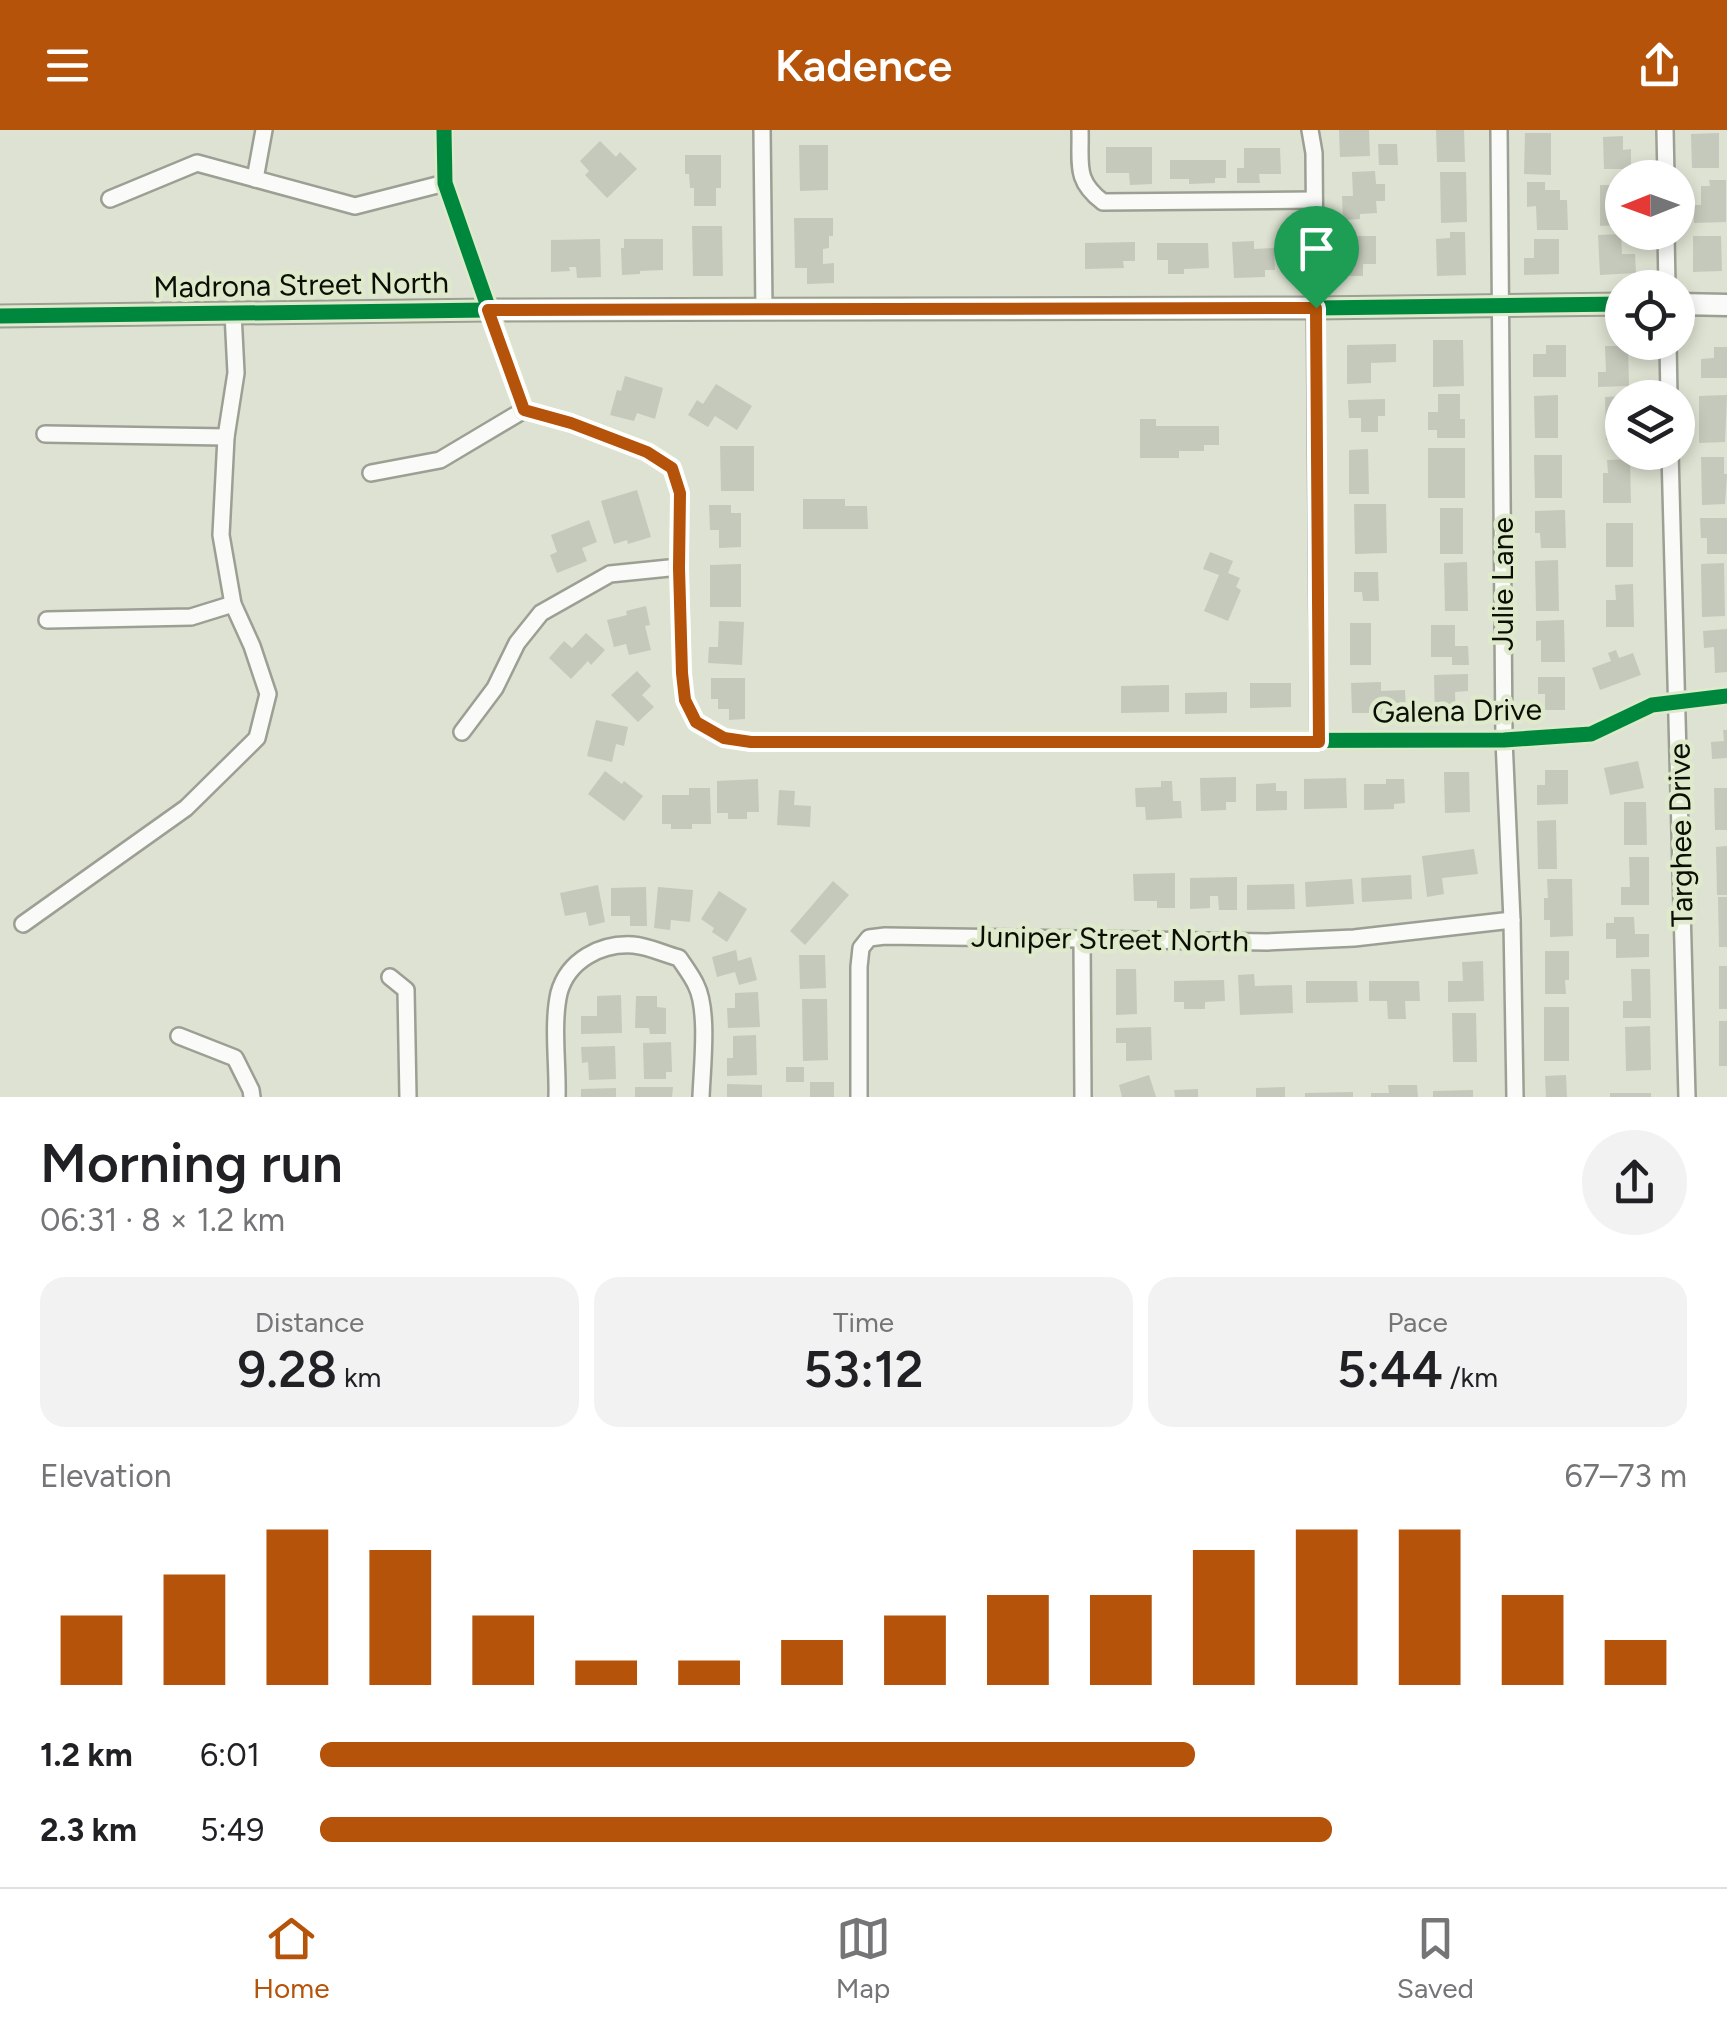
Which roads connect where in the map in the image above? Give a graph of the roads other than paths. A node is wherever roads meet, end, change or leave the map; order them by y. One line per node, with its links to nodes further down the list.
1 (264, 130): 9 (street)
2 (444, 130): 10 (street)
3 (762, 130): 19 (street)
4 (1080, 130): 12 (street)
5 (1310, 130): 12 (street)
6 (1498, 130): 13 (street, Julie Lane)
7 (1665, 130): 8 (street)
8 (1666, 160)
9 (254, 179): 10 (street); 11 (street)
10 (445, 183): 18 (street)
11 (110, 198)
12 (1314, 200): 17 (street)
13 (1501, 304): 14 (street, Madrona Street North); 17 (street, Madrona Street North); 33 (street, Julie Lane)
14 (1605, 304)
15 (1695, 304): 16 (street)
16 (1727, 305)
17 (1316, 308): 19 (street, Madrona Street North); 34 (street)
18 (488, 310): 19 (street, Madrona Street North); 20 (street, Madrona Street North); 22 (street)
19 (764, 310)
20 (233, 312): 21 (street, Madrona Street North); 24 (street)
21 (0, 316)
22 (524, 410): 26 (street); 27 (street, Galena Drive)
23 (45, 434): 24 (street)
24 (226, 437): 28 (street)
25 (1671, 470): 31 (street, Targhee Drive)
26 (371, 473)
27 (679, 568): 32 (street); 34 (street, Galena Drive)
28 (233, 604): 29 (street); 36 (street)
29 (46, 620)
30 (1727, 696): 31 (street, Galena Drive)
31 (1677, 701): 33 (street, Galena Drive); 47 (street, Targhee Drive)
32 (462, 732)
33 (1504, 740): 34 (street, Galena Drive); 35 (street, Julie Lane)
34 (1319, 742)
35 (1512, 920): 37 (street, Juniper Street North); 46 (street, Julie Lane)
36 (23, 924)
37 (1082, 938): 44 (street, Juniper Street North); 45 (street)
38 (390, 977): 41 (street)
39 (179, 1036): 40 (street)
40 (252, 1097)
41 (408, 1097)
42 (557, 1097): 43 (street)
43 (701, 1097)
44 (859, 1097)
45 (1083, 1097)
46 (1514, 1097)
47 (1687, 1097)

